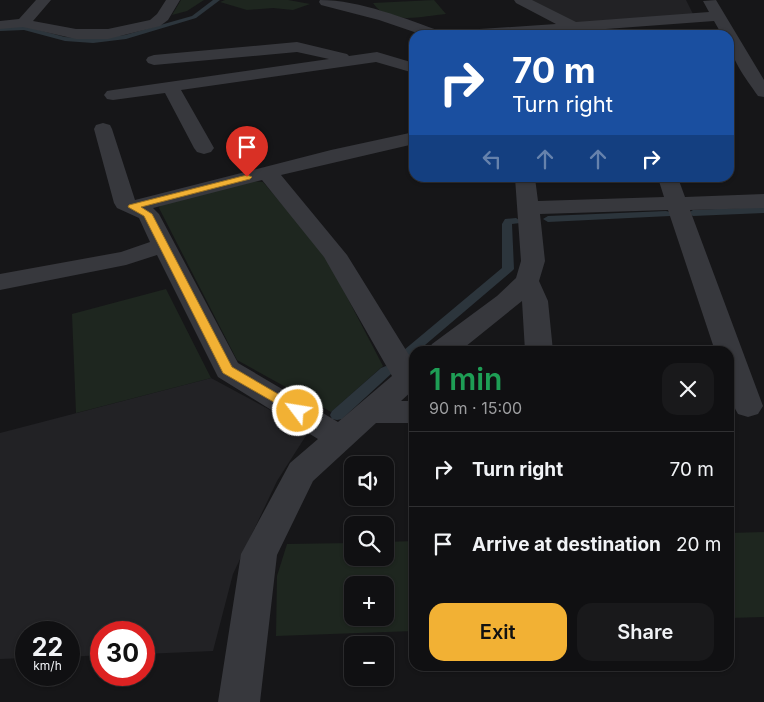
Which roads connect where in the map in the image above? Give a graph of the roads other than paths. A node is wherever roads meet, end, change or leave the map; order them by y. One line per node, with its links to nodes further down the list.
1 (44, 0): 7 (street)
2 (173, 0): 7 (street)
3 (521, 0): 9 (street)
4 (710, 0): 6 (street)
5 (326, 2): 10 (street)
6 (719, 16): 9 (street); 12 (street)
7 (23, 23): 8 (street)
8 (0, 24)
9 (572, 26): 11 (street)
10 (423, 30)
11 (524, 30)
12 (727, 30)
13 (734, 43): 19 (street)
14 (398, 49): 15 (street)
15 (377, 57): 17 (street); 18 (street)
16 (154, 60): 17 (street)
17 (352, 61): 20 (street)
18 (409, 67)
19 (750, 72): 21 (street)
20 (171, 88): 22 (street); 25 (street)
21 (764, 92)
22 (113, 95)
23 (103, 129): 31 (street)
24 (409, 139): 26 (street)
25 (204, 148)
26 (267, 172): 31 (street); 40 (street)
27 (525, 182): 32 (street)
28 (669, 182): 30 (street)
29 (764, 201): 30 (street)
30 (677, 203): 32 (street); 38 (street)
31 (132, 207): 33 (street)
32 (527, 208): 34 (street)
33 (164, 245): 35 (street); 45 (street)
34 (527, 281): 36 (street); 37 (street)
35 (0, 282)
36 (449, 346)
37 (538, 346)
38 (726, 346)
39 (734, 368): 42 (street)
40 (409, 373)
41 (409, 376): 43 (street)
42 (747, 406)
43 (369, 412): 44 (street); 45 (street)
44 (409, 412)
45 (341, 438): 46 (street)
46 (238, 702)

